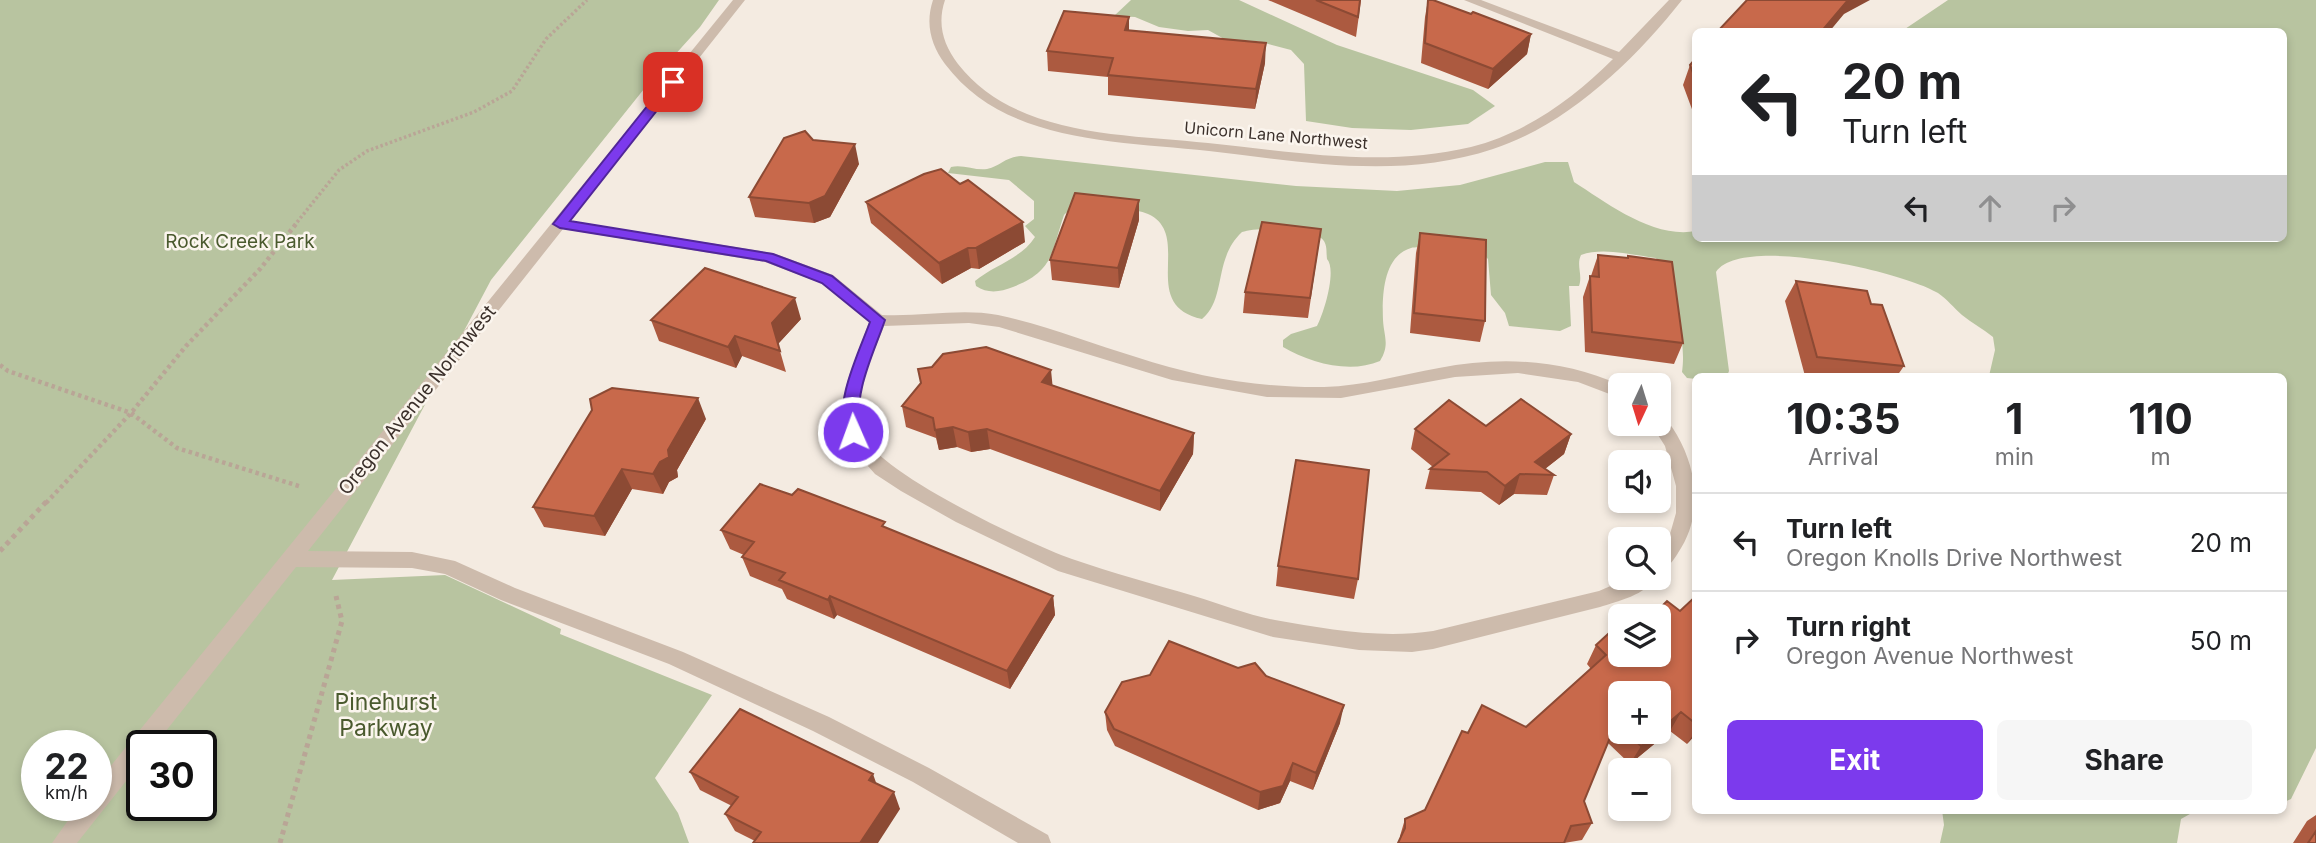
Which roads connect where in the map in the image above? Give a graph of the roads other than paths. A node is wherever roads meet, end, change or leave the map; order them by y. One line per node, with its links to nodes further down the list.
1 (738, 0): 7 (street, Oregon Avenue Northwest)
2 (939, 0): 6 (street, Unicorn Lane Northwest)
3 (1470, 0): 6 (street)
4 (1654, 0): 5 (street)
5 (1673, 3): 6 (street, Unicorn Lane Northwest)
6 (1620, 57)
7 (560, 224): 8 (street); 12 (street, Oregon Avenue Northwest)
8 (878, 320): 9 (street); 13 (street)
9 (1608, 387)
10 (1667, 436): 11 (street)
11 (1671, 547)
12 (289, 559): 14 (street, Oregon Avenue Northwest); 17 (street)
13 (1624, 590)
14 (112, 782)
15 (81, 821): 16 (street, Oregon Avenue Northwest)
16 (63, 843)
17 (1040, 843)

